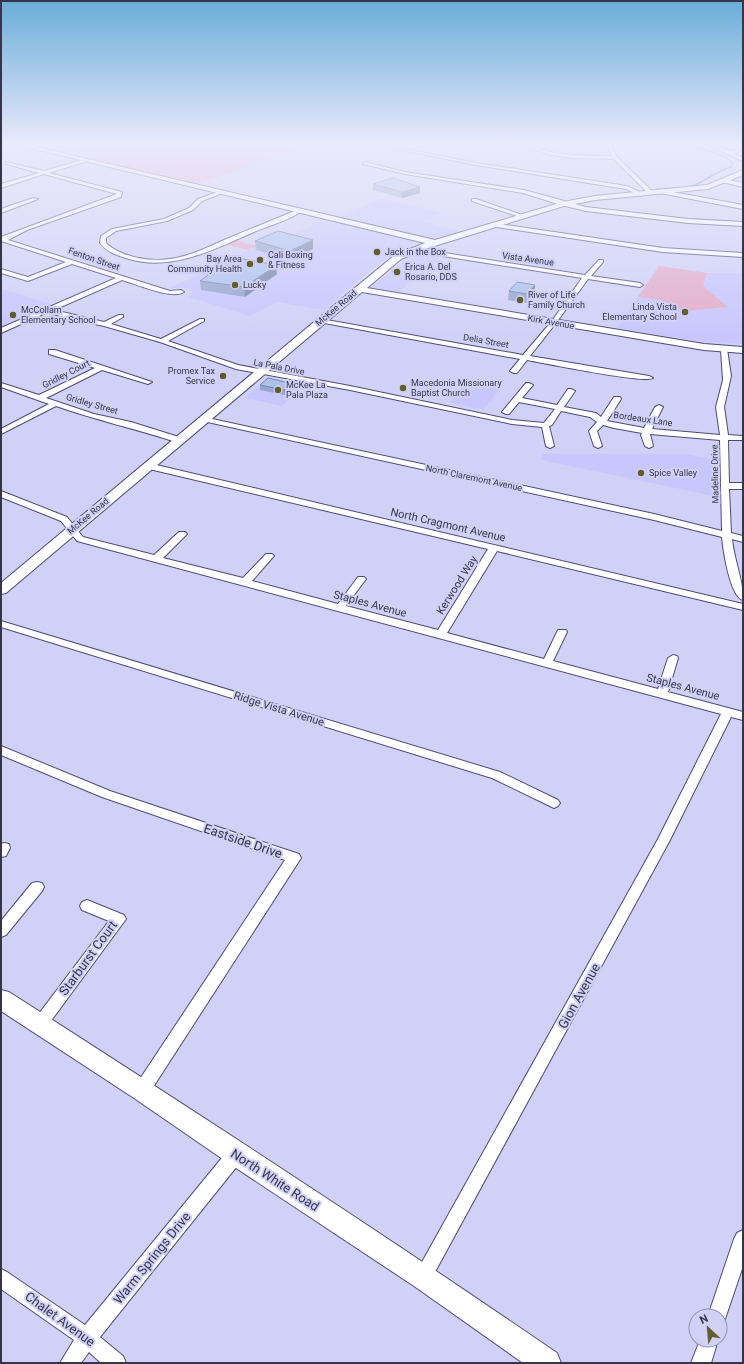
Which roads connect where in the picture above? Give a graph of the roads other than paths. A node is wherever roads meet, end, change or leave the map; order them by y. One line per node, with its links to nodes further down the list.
1 (83, 209): 11 (street)
2 (191, 209): 7 (street)
3 (290, 209): 7 (street)
4 (500, 209): 8 (street)
5 (547, 209): 8 (street, McKee Road)
6 (596, 209): 9 (street)
7 (296, 210): 12 (street)
8 (522, 216): 10 (street, McKee Road)
9 (743, 224)
10 (492, 225): 12 (street, McKee Road); 14 (street)
11 (2, 239): 16 (street, Fenton Street)
12 (435, 242): 13 (street, McKee Road)
13 (414, 250): 18 (street, Vista Avenue); 21 (street, McKee Road)
14 (743, 255)
15 (601, 260): 18 (street)
16 (73, 261): 17 (street); 19 (street, Fenton Street)
17 (1, 271)
18 (586, 277): 20 (street, Vista Avenue); 27 (street)
19 (120, 278): 22 (street, Fenton Street); 23 (street)
20 (640, 285)
21 (359, 289): 26 (street, McKee Road); 27 (street, Kirk Avenue)
22 (181, 292)
23 (47, 310): 28 (street, La Pala Drive); 29 (street)
24 (121, 316): 28 (street)
25 (202, 320): 30 (street)
26 (321, 321): 34 (street, Delia Street); 37 (street, McKee Road)
27 (554, 322): 31 (street, Kirk Avenue); 34 (street)
28 (105, 324): 30 (street, La Pala Drive)
29 (1, 331)
30 (162, 341): 37 (street, La Pala Drive)
31 (726, 350): 32 (street, Kirk Avenue); 55 (street, Madeline Drive)
32 (743, 350)
33 (52, 352): 35 (street, Gridley Court)
34 (525, 358): 36 (street); 38 (street, Delia Street)
35 (101, 368): 39 (street, Gridley Court); 43 (street, Gridley Court)
36 (514, 371)
37 (260, 372): 50 (street, McKee Road); 52 (street, La Pala Drive)
38 (649, 378)
39 (148, 382)
40 (1, 385): 43 (street, Gridley Street)
41 (529, 385): 44 (street)
42 (571, 392): 48 (street)
43 (40, 398): 46 (street, Gridley Street)
44 (516, 399): 48 (street, Bordeaux Lane); 49 (street)
45 (617, 399): 51 (street)
46 (56, 404): 54 (street); 57 (street, Gridley Street)
47 (659, 407): 53 (street)
48 (559, 408): 51 (street, Bordeaux Lane); 52 (street)
49 (506, 412)
50 (203, 419): 57 (street, McKee Road); 67 (street, North Claremont Avenue)
51 (602, 422): 53 (street, Bordeaux Lane); 59 (street)
52 (545, 425): 58 (street)
53 (647, 431): 55 (street, Bordeaux Lane); 60 (street)
54 (1, 432)
55 (724, 438): 56 (street, Bordeaux Lane); 62 (street, Madeline Drive)
56 (743, 438)
57 (179, 440): 61 (street, McKee Road)
58 (550, 446)
59 (598, 446)
60 (649, 446)
61 (148, 466): 65 (street, McKee Road); 69 (street, North Cragmont Avenue)
62 (724, 486): 63 (street); 67 (street, Madeline Drive)
63 (743, 486)
64 (1, 494): 65 (street, Staples Avenue)
65 (73, 529): 71 (street, Staples Avenue); 74 (street, McKee Road)
66 (182, 534): 71 (street)
67 (727, 536): 68 (street, North Claremont Avenue); 75 (street, Madeline Drive)
68 (743, 539)
69 (494, 548): 76 (street, North Cragmont Avenue); 80 (street, Kerwood Way)
70 (269, 556): 73 (street)
71 (156, 559): 73 (street, Staples Avenue)
72 (361, 579): 77 (street)
73 (245, 582): 77 (street, Staples Avenue)
74 (1, 590)
75 (743, 597)
76 (743, 606)
77 (340, 608): 80 (street, Staples Avenue)
78 (1, 624): 87 (street, Ridge Vista Avenue)
79 (562, 632): 82 (street)
80 (440, 635): 82 (street, Staples Avenue)
81 (673, 658): 83 (street)
82 (547, 663): 83 (street, Staples Avenue)
83 (662, 694): 84 (street, Staples Avenue)
84 (728, 712): 85 (street, Staples Avenue); 96 (street, Gion Avenue)
85 (743, 716)
86 (1, 750): 93 (street, Eastside Drive)
87 (554, 803)
88 (37, 887): 90 (street)
89 (87, 906): 92 (street, Starburst Court)
90 (1, 931)
91 (1, 1000): 92 (street, North White Road)
92 (40, 1024): 93 (street, North White Road)
93 (142, 1090): 94 (street, North White Road)
94 (236, 1154): 96 (street, North White Road); 99 (street, Warm Springs Drive)
95 (743, 1239): 98 (street)
96 (422, 1277): 103 (street, North White Road)
97 (1, 1278): 99 (street, Chalet Avenue)
98 (720, 1308)
99 (87, 1338): 101 (street, Warm Springs Drive); 102 (street, Chalet Avenue)
100 (706, 1348): 104 (street)
101 (70, 1363)
102 (116, 1363)
103 (547, 1363)
104 (701, 1363)

